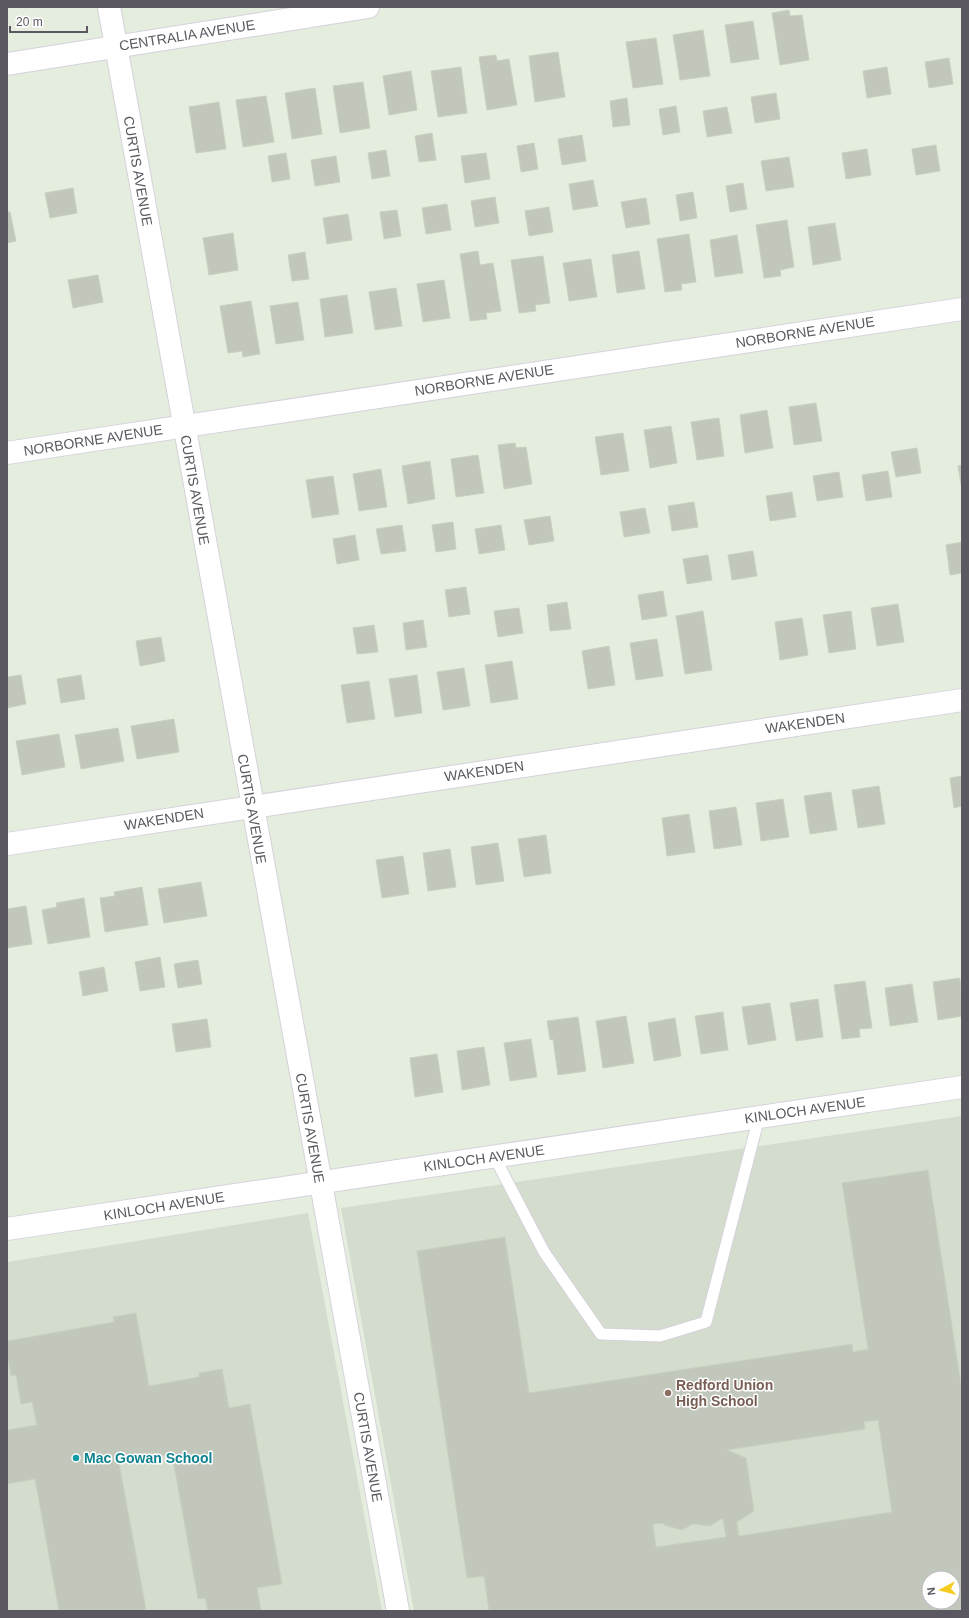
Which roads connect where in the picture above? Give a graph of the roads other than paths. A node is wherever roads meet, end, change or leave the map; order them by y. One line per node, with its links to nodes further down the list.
1 (109, 7): 3 (street, CURTIS AVENUE)
2 (368, 7): 3 (street, CENTRALIA AVENUE)
3 (116, 47): 4 (street, CENTRALIA AVENUE); 6 (street, CURTIS AVENUE)
4 (7, 64)
5 (962, 309): 6 (street, NORBORNE AVENUE)
6 (184, 426): 7 (street, NORBORNE AVENUE); 9 (street, CURTIS AVENUE)
7 (7, 453)
8 (962, 700): 9 (street, WAKENDEN)
9 (252, 806): 10 (street, WAKENDEN); 14 (street, CURTIS AVENUE)
10 (7, 844)
11 (962, 1087): 12 (street, KINLOCH AVENUE)
12 (759, 1117): 13 (street, KINLOCH AVENUE); 13 (lane)
13 (494, 1156): 14 (street, KINLOCH AVENUE)
14 (320, 1182): 15 (street, KINLOCH AVENUE); 16 (street, CURTIS AVENUE)
15 (7, 1230)
16 (398, 1611)

